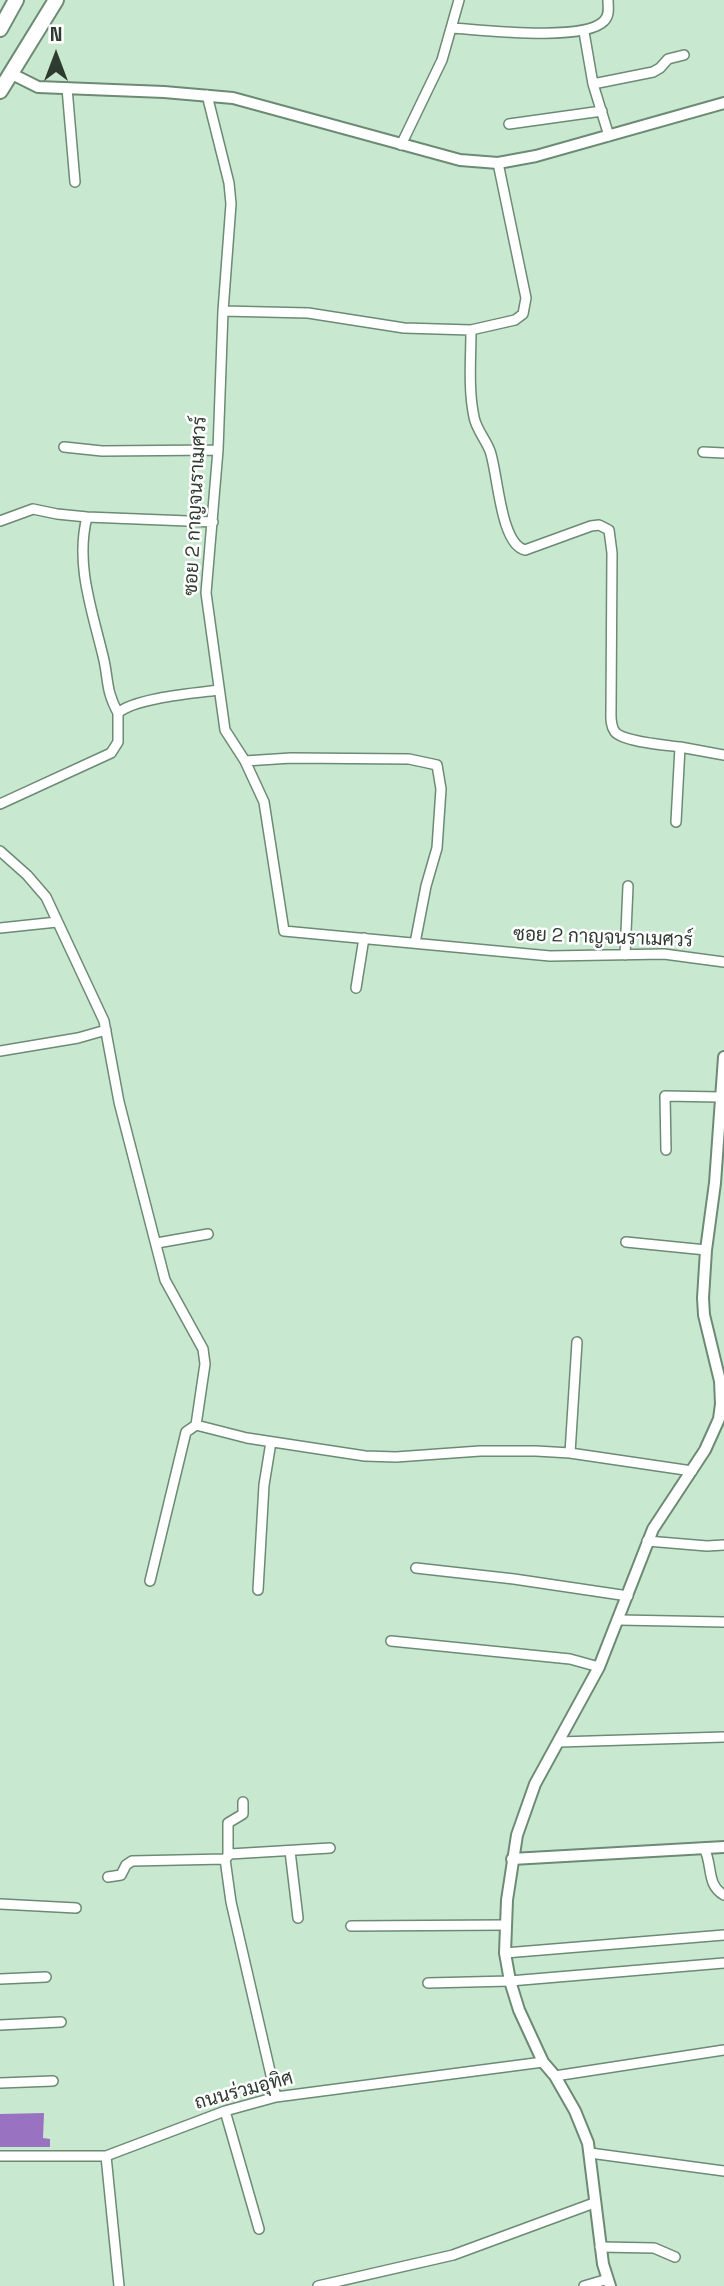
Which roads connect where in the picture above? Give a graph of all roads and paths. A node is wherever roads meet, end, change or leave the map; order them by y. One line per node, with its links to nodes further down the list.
1 (16, 0): 6 (main road)
2 (56, 0): 9 (main road)
3 (459, 0): 5 (street)
4 (608, 0): 7 (street)
5 (453, 28): 7 (street); 18 (street)
6 (0, 29)
7 (584, 32): 10 (street)
8 (684, 55): 10 (street)
9 (12, 74): 11 (street); 12 (main road)
10 (593, 85): 15 (street)
11 (67, 89): 13 (street); 20 (street)
12 (0, 90)
13 (207, 95): 18 (street); 21 (street, ซอย 2 กาญจนราเมศวร์)
14 (724, 103): 17 (street)
15 (602, 111): 16 (street); 17 (street)
16 (509, 124)
17 (609, 136): 19 (street)
18 (401, 145): 19 (street)
19 (498, 163): 22 (street)
20 (75, 182)
21 (223, 311): 22 (street); 24 (street, ซอย 2 กาญจนราเมศวร์)
22 (471, 330): 32 (street)
23 (64, 447): 24 (street)
24 (218, 450): 29 (street, ซอย 2 กาญจนราเมศวร์)
25 (703, 452): 26 (street)
26 (724, 453)
27 (87, 517): 28 (street); 29 (street); 31 (street)
28 (0, 521)
29 (213, 522): 30 (street, ซอย 2 กาญจนราเมศวร์)
30 (219, 690): 31 (street); 34 (street, ซอย 2 กาญจนราเมศวร์)
31 (118, 713): 35 (street)
32 (680, 747): 33 (street); 36 (street)
33 (724, 755)
34 (244, 761): 41 (street, ซอย 2 กาญจนราเมศวร์); 42 (street)
35 (0, 804)
36 (676, 822)
37 (0, 851): 39 (street)
38 (628, 886): 43 (street)
39 (57, 922): 40 (street); 46 (street)
40 (0, 928)
41 (364, 938): 42 (street, ซอย 2 กาญจนราเมศวร์); 45 (street)
42 (415, 943): 43 (street, ซอย 2 กาญจนราเมศวร์)
43 (625, 955): 44 (street, ซอย 2 กาญจนราเมศวร์)
44 (724, 962)
45 (356, 988)
46 (106, 1030): 47 (street); 53 (street)
47 (0, 1051)
48 (724, 1057): 49 (street)
49 (720, 1097): 50 (street); 54 (street)
50 (666, 1150)
51 (208, 1234): 53 (street)
52 (626, 1242): 54 (street)
53 (157, 1243): 56 (street)
54 (706, 1250): 59 (street)
55 (577, 1342): 58 (street)
56 (196, 1425): 57 (street); 63 (street)
57 (271, 1442): 58 (street); 64 (street)
58 (570, 1453): 59 (street)
59 (692, 1471): 60 (street)
60 (648, 1541): 61 (street); 65 (street)
61 (724, 1545)
62 (416, 1568): 65 (street)
63 (150, 1581)
64 (258, 1590)
65 (628, 1596): 66 (street)
66 (619, 1620): 67 (street); 69 (street)
67 (724, 1622)
68 (391, 1641): 69 (street)
69 (599, 1667): 71 (street)
70 (724, 1737): 71 (street)
71 (559, 1741): 78 (street)
72 (243, 1802): 77 (street)
73 (724, 1847): 75 (street)
74 (330, 1848): 76 (street)
75 (704, 1848): 78 (street); 80 (street)
76 (290, 1851): 77 (street); 83 (street)
77 (226, 1857): 79 (street); 100 (street)
78 (512, 1859): 84 (street)
79 (108, 1877)
80 (724, 1895)
81 (0, 1905): 82 (street)
82 (76, 1908)
83 (298, 1918)
84 (505, 1925): 85 (street); 87 (street)
85 (351, 1926)
86 (724, 1935): 87 (street)
87 (505, 1953): 91 (street)
88 (724, 1963): 91 (street)
89 (46, 1977): 90 (street)
90 (0, 1979)
91 (510, 1981): 92 (street); 96 (street)
92 (428, 1983)
93 (61, 2022): 94 (street)
94 (0, 2025)
95 (724, 2050): 97 (street)
96 (543, 2062): 97 (street); 100 (street, ถนนร่วมอุทิศ)
97 (555, 2076): 102 (street)
98 (52, 2081): 99 (street)
99 (0, 2083)
100 (276, 2097): 101 (street, ถนนร่วมอุทิศ)
101 (225, 2110): 103 (street, ถนนร่วมอุทิศ); 107 (street)
102 (590, 2153): 105 (street); 106 (street)
103 (106, 2156): 104 (street, ถนนร่วมอุทิศ); 111 (street)
104 (0, 2157)
105 (724, 2171)
106 (594, 2203): 108 (street); 112 (street)
107 (259, 2229)
108 (600, 2247): 109 (street); 110 (street)
109 (676, 2257)
110 (609, 2283): 113 (street)
111 (119, 2286)
112 (318, 2286)
113 (584, 2286)

